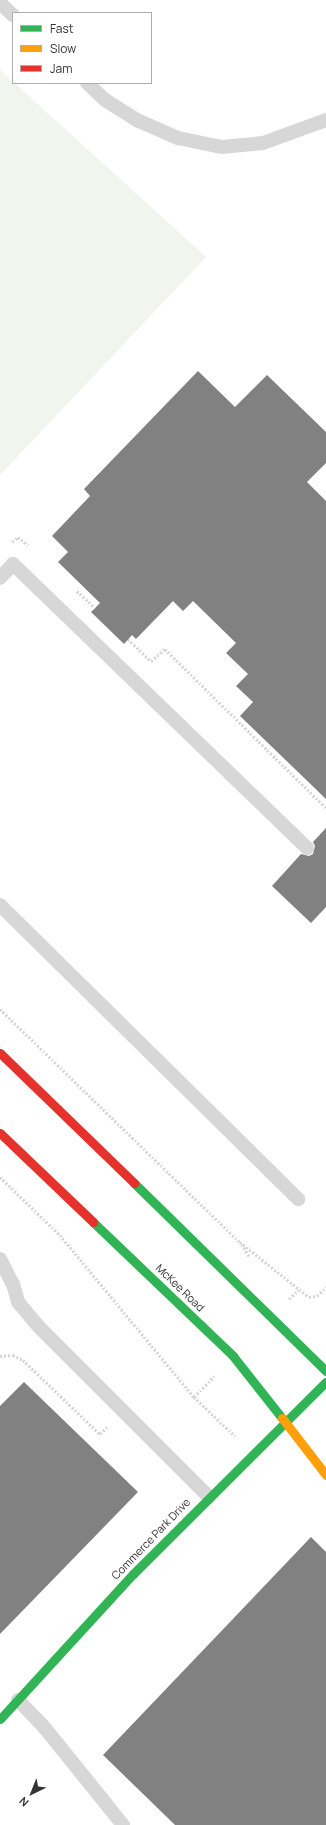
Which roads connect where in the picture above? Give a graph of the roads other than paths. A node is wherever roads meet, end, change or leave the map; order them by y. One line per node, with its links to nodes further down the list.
1 (0, 3): 2 (lane)
2 (12, 14)
3 (88, 84): 4 (lane)
4 (326, 120)
5 (0, 578): 6 (lane)
6 (307, 848)
7 (0, 905): 10 (lane)
8 (0, 1053): 12 (main road)
9 (0, 1132): 14 (main road, McKee Road)
10 (298, 1199)
11 (0, 1259): 16 (lane)
12 (326, 1371)
13 (326, 1382): 14 (main road, Commerce Park Drive)
14 (286, 1424): 15 (main road, McKee Road); 16 (main road, Commerce Park Drive)
15 (326, 1475)
16 (209, 1497): 17 (main road, Commerce Park Drive)
17 (18, 1700): 18 (main road, Commerce Park Drive); 19 (lane)
18 (0, 1719)
19 (123, 1825)

